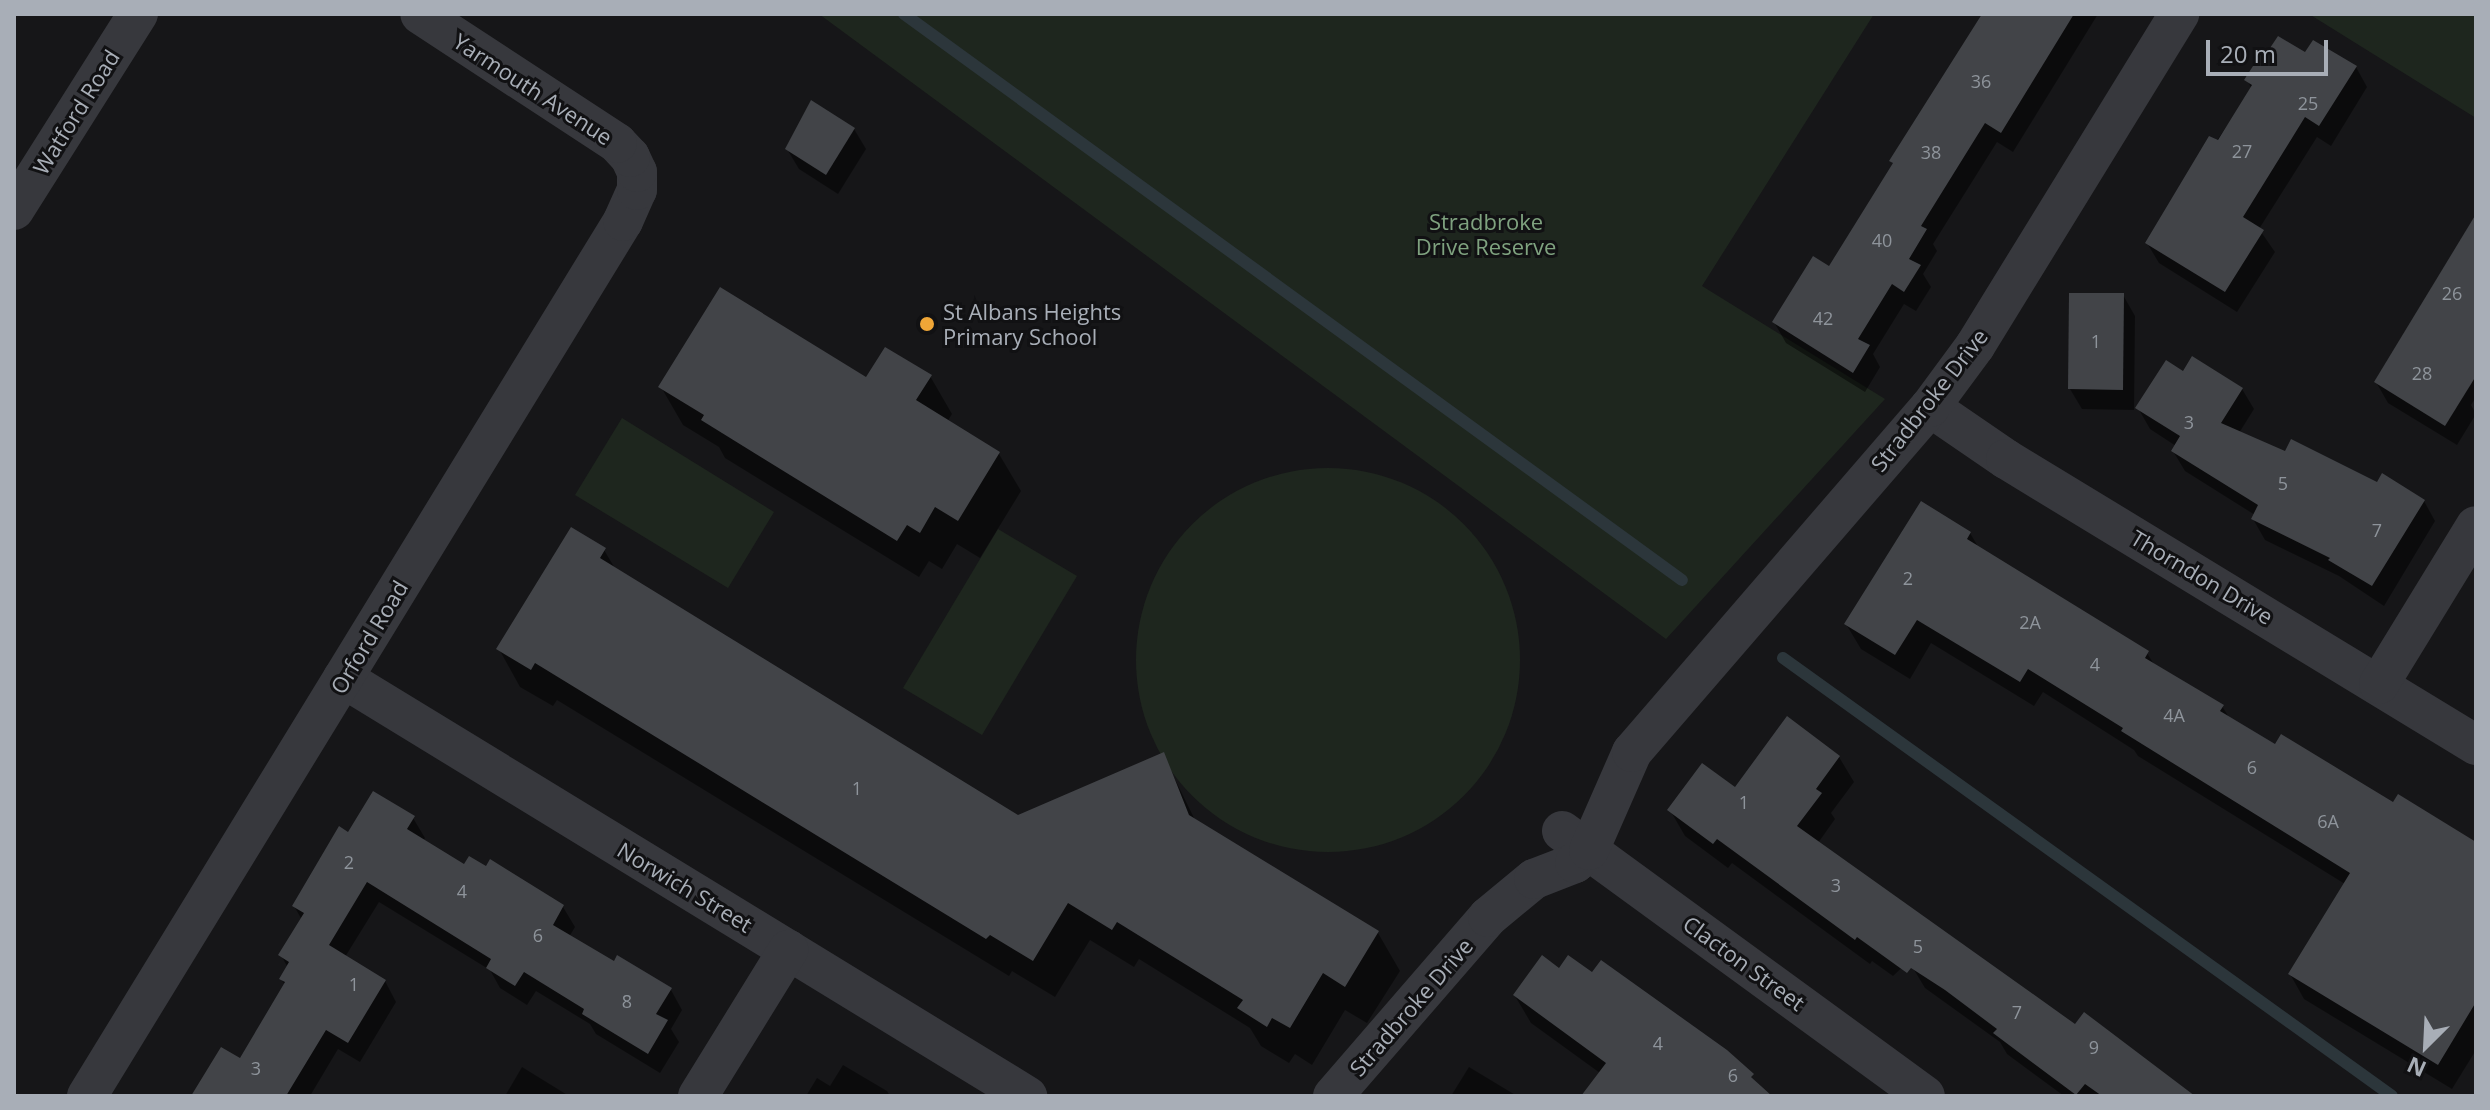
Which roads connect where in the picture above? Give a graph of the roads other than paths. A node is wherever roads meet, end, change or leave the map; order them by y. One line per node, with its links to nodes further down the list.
1 (138, 14): 5 (street, Watford Road)
2 (420, 14): 4 (street, Yarmouth Avenue)
3 (2179, 14): 6 (street, Stradbroke Drive)
4 (637, 172): 8 (street, Orford Road)
5 (14, 210)
6 (1930, 407): 9 (street, Thorndon Drive); 11 (street, Stradbroke Drive)
7 (2476, 526): 9 (street)
8 (343, 678): 12 (street, Norwich Street); 13 (street, Orford Road)
9 (2379, 684): 10 (street, Thorndon Drive)
10 (2476, 745)
11 (1575, 840): 16 (street, Stradbroke Drive); 17 (street, Clacton Street)
12 (788, 950): 14 (street); 15 (street, Norwich Street)
13 (87, 1096)
14 (698, 1096)
15 (1027, 1096)
16 (1333, 1096)
17 (1925, 1096)

